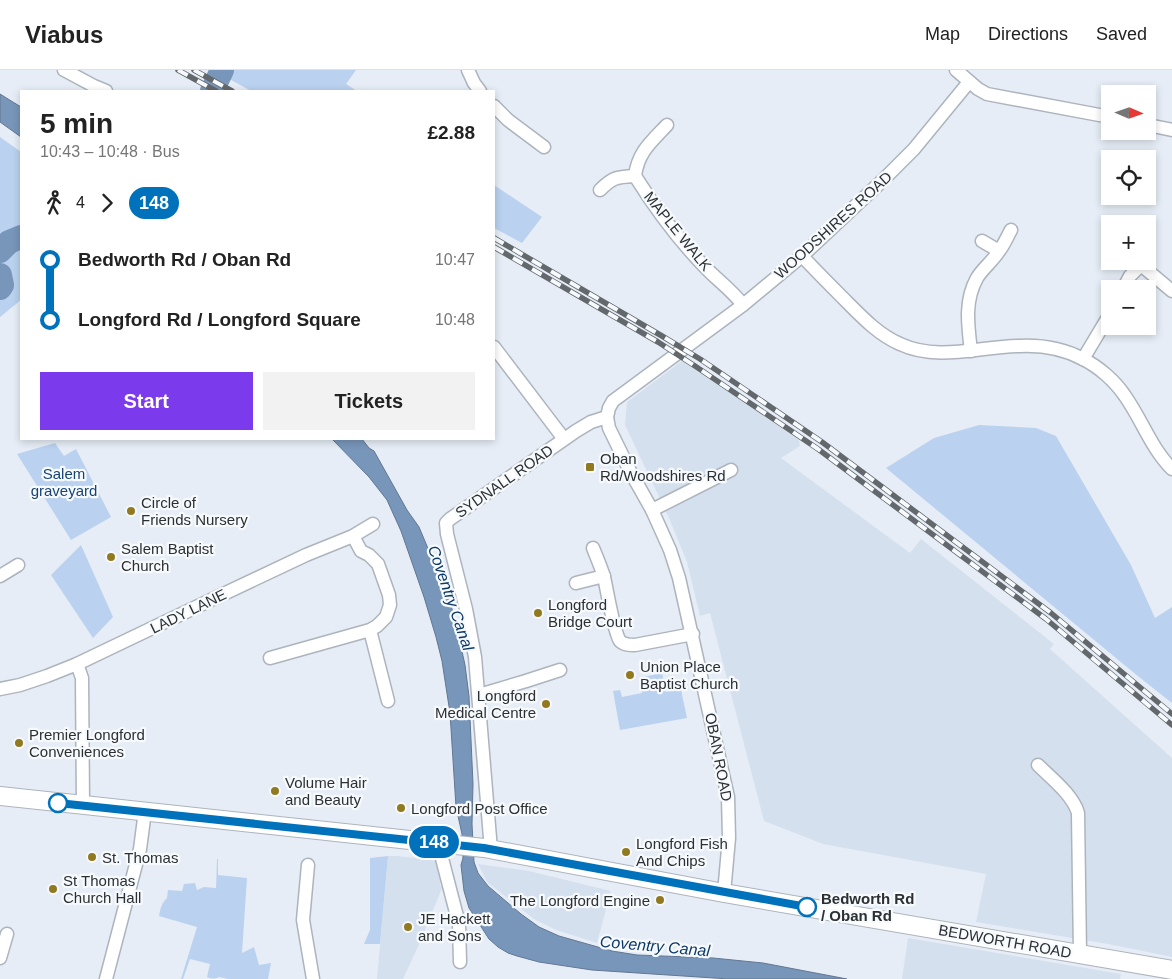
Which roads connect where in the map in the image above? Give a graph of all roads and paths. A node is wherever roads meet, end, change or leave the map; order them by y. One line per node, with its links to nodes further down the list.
1 (64, 70): 5 (street)
2 (468, 70): 6 (street)
3 (956, 70): 4 (street)
4 (969, 82): 8 (street); 18 (street, WOODSHIRES ROAD)
5 (104, 90)
6 (479, 90)
7 (495, 107): 12 (street)
8 (1101, 115)
9 (667, 125): 13 (street, MAPLE WALK)
10 (1156, 127): 11 (street)
11 (1172, 130)
12 (544, 147)
13 (635, 176): 14 (street, MAPLE WALK); 21 (street, MAPLE WALK)
14 (600, 190)
15 (1011, 230): 17 (street)
16 (982, 241): 17 (street)
17 (999, 252): 24 (street)
18 (802, 256): 21 (street, WOODSHIRES ROAD); 24 (street)
19 (1147, 270): 20 (street)
20 (1172, 291)
21 (743, 305): 26 (street, WOODSHIRES ROAD)
22 (1101, 329): 25 (street)
23 (495, 348): 27 (street)
24 (971, 351): 25 (street)
25 (1083, 359): 28 (street)
26 (608, 417): 27 (street, SYDNALL ROAD); 30 (street, OBAN ROAD)
27 (564, 439): 44 (street, SYDNALL ROAD)
28 (1172, 469)
29 (731, 470): 30 (street)
30 (652, 510): 39 (street, OBAN ROAD)
31 (374, 524): 32 (street, LADY LANE)
32 (353, 536): 38 (street); 41 (street, LADY LANE)
33 (593, 548): 36 (street)
34 (18, 565): 35 (street)
35 (2, 571)
36 (604, 576): 37 (street); 39 (street)
37 (576, 584)
38 (370, 630): 40 (street); 45 (street)
39 (692, 634): 53 (street, OBAN ROAD)
40 (270, 658)
41 (77, 664): 43 (street, LADY LANE); 48 (street)
42 (560, 670): 44 (street)
43 (0, 689)
44 (478, 695): 51 (street, SYDNALL ROAD)
45 (388, 701)
46 (1038, 765): 55 (street)
47 (0, 796): 48 (main road, BEDWORTH ROAD)
48 (83, 806): 49 (main road, BEDWORTH ROAD)
49 (146, 811): 50 (main road, BEDWORTH ROAD); 59 (street)
50 (443, 843): 51 (main road, BEDWORTH ROAD); 57 (street)
51 (488, 849): 53 (main road, BEDWORTH ROAD)
52 (308, 866): 60 (street)
53 (724, 892): 55 (main road, BEDWORTH ROAD)
54 (7, 934): 56 (street)
55 (1080, 954): 58 (main road, BEDWORTH ROAD)
56 (0, 958)
57 (460, 962)
58 (1172, 970)
59 (106, 979)
60 (313, 979)

